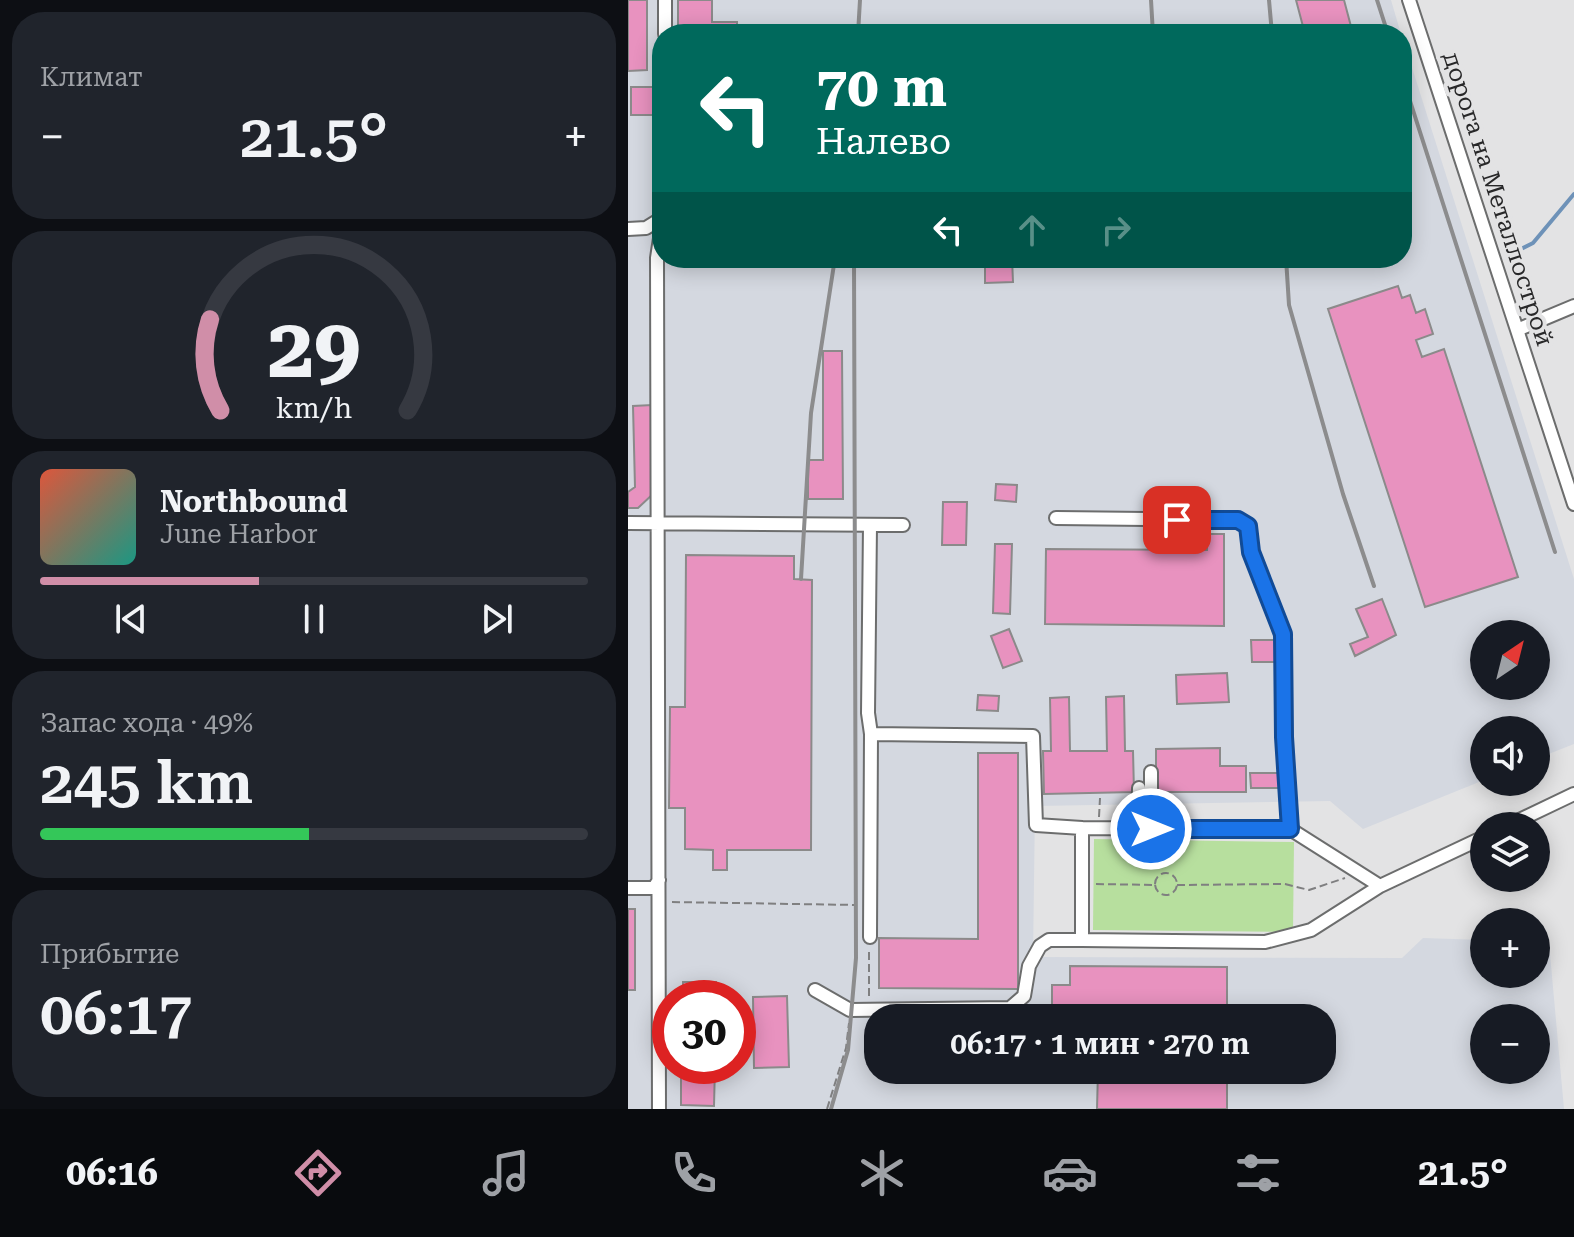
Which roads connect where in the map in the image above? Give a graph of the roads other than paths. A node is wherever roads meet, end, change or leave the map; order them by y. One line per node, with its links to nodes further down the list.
1 (665, 0): 3 (street)
2 (1409, 0): 8 (street, дорога на Металлострой)
3 (665, 24)
4 (652, 224): 5 (street)
5 (628, 229)
6 (657, 268): 12 (street)
7 (1574, 306): 8 (street)
8 (1517, 330): 9 (street, дорога на Металлострой)
9 (1574, 504)
10 (1056, 518): 22 (street)
11 (628, 523): 12 (street)
12 (658, 524): 13 (street); 24 (street)
13 (870, 525): 14 (street); 15 (street)
14 (903, 525)
15 (871, 734): 20 (street); 27 (street)
16 (1151, 772): 21 (street)
17 (1139, 788): 21 (street)
18 (1574, 794): 19 (street)
19 (1536, 812)
20 (1082, 828): 21 (street); 28 (street)
21 (1145, 829): 22 (street)
22 (1290, 829): 25 (street)
23 (1470, 844): 25 (street)
24 (659, 880): 26 (street); 30 (street)
25 (1380, 886): 28 (street)
26 (628, 888)
27 (870, 937)
28 (1082, 940): 29 (street)
29 (815, 990)
30 (659, 1109)

